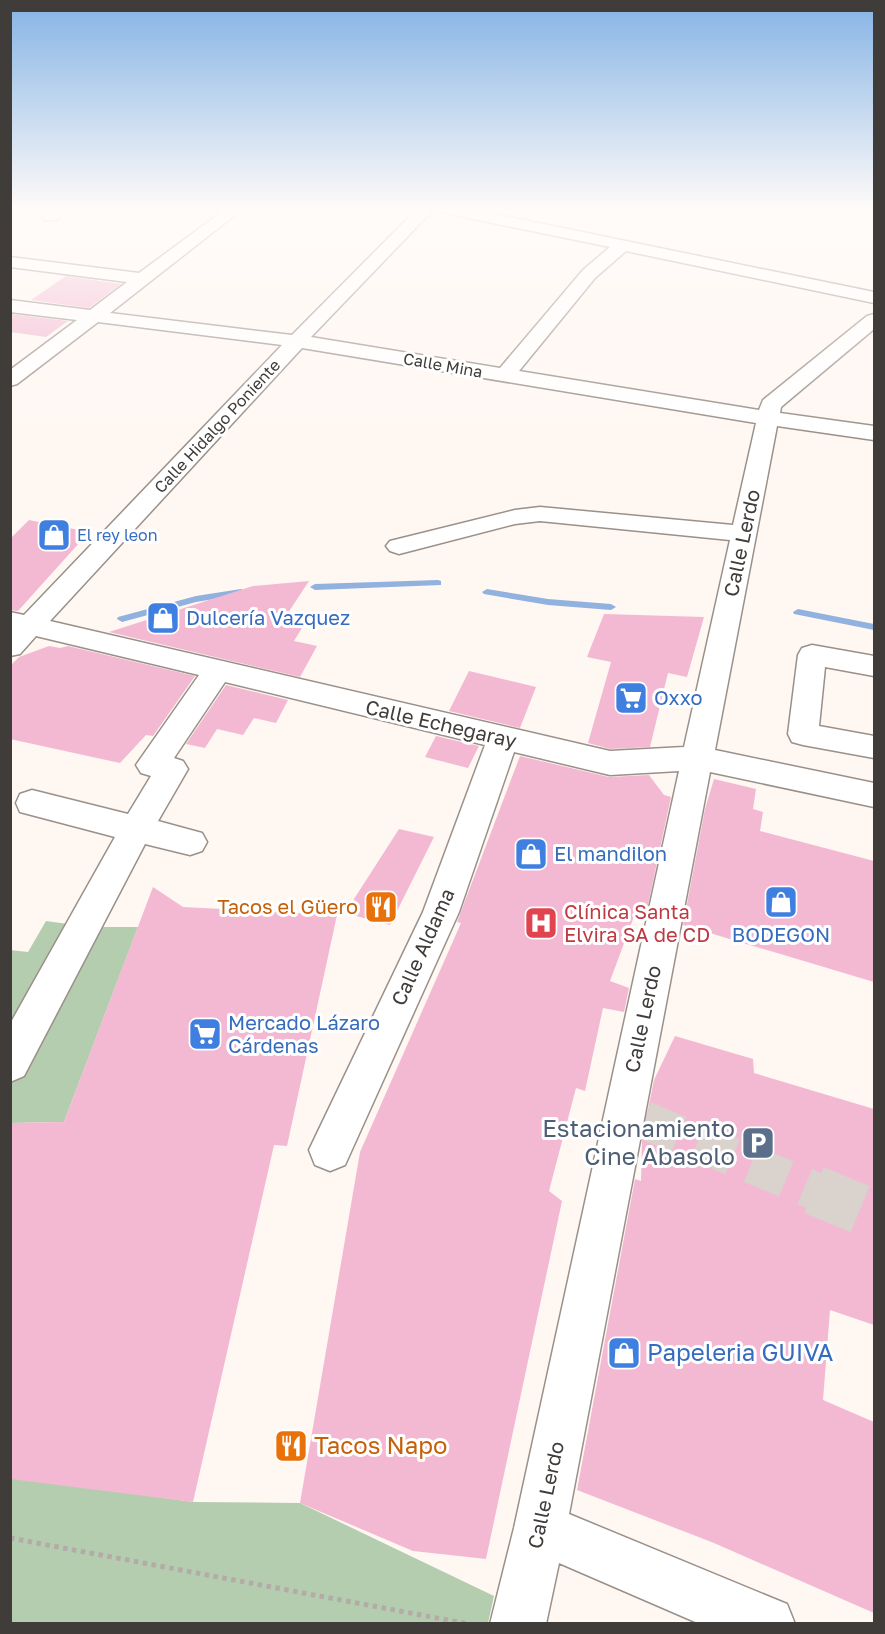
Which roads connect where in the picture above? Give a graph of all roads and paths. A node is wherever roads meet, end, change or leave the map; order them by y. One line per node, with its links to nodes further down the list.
1 (137, 284): 7 (street)
2 (352, 284): 9 (street, Calle Hidalgo Poniente)
3 (580, 284): 10 (street)
4 (812, 284): 5 (street)
5 (874, 297)
6 (10, 306): 7 (street, Calle Mina)
7 (94, 317): 9 (street, Calle Mina); 11 (street)
8 (874, 320): 12 (street, Calle Lerdo)
9 (297, 341): 10 (street, Calle Mina); 16 (street, Calle Hidalgo Poniente)
10 (504, 376): 12 (street, Calle Mina)
11 (10, 380)
12 (768, 418): 13 (street, Calle Mina); 14 (street, Calle Lerdo)
13 (874, 433)
14 (744, 534): 15 (street); 21 (street, Calle Lerdo)
15 (399, 546)
16 (17, 631): 18 (street, Calle Echegaray)
17 (874, 666): 20 (street)
18 (218, 670): 19 (street, Calle Echegaray); 24 (street)
19 (503, 739): 21 (street, Calle Echegaray); 27 (street, Calle Aldama)
20 (874, 747)
21 (698, 758): 22 (street, Calle Echegaray); 28 (street, Calle Lerdo)
22 (874, 795)
23 (32, 803): 24 (street)
24 (136, 829): 25 (street); 26 (street)
25 (190, 842)
26 (10, 1064)
27 (330, 1150)
28 (540, 1528): 31 (street, Calle Lerdo); 32 (street)
29 (10, 1538): 30 (path)
30 (469, 1623)
31 (518, 1623)
32 (767, 1623)

